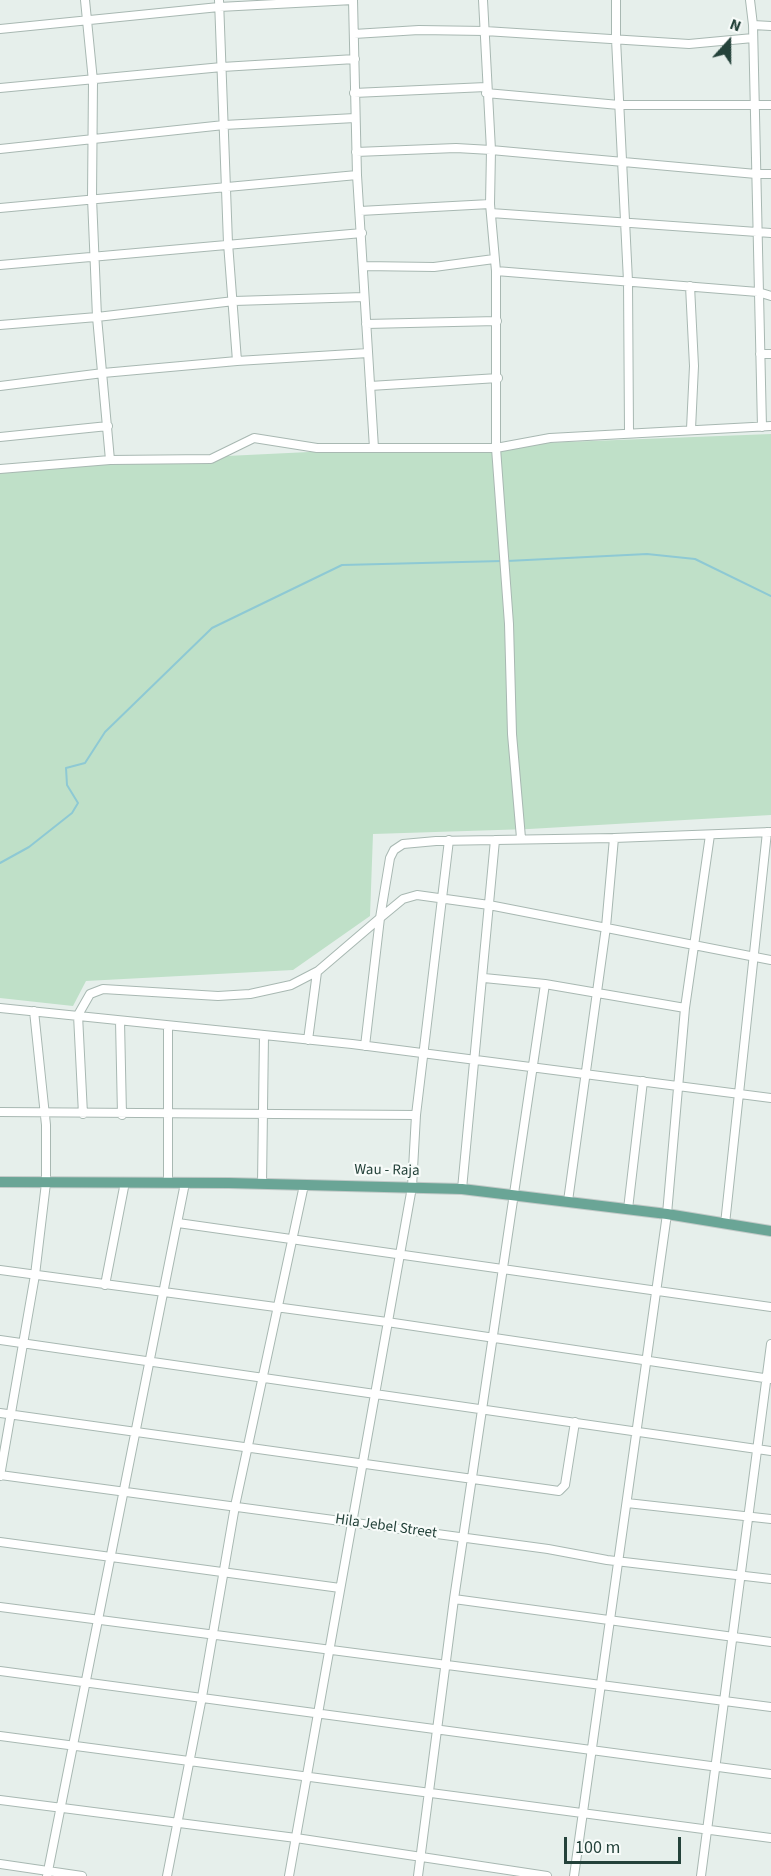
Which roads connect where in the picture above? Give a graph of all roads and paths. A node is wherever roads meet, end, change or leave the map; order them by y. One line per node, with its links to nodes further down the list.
1 (85, 0): 6 (street)
2 (483, 0): 10 (street)
3 (616, 0): 13 (street)
4 (750, 0): 7 (street)
5 (219, 4): 6 (street); 11 (street); 15 (street)
6 (85, 19): 9 (street); 16 (street)
7 (753, 25): 8 (street); 12 (street)
8 (771, 26)
9 (0, 29)
10 (485, 31): 11 (street); 13 (street); 18 (street)
11 (354, 34): 14 (street)
12 (753, 38): 13 (street); 21 (street)
13 (616, 39): 20 (street)
14 (355, 59): 15 (street); 19 (street)
15 (222, 67): 16 (street); 24 (street)
16 (93, 81): 17 (street); 25 (street)
17 (0, 88)
18 (486, 90): 19 (street); 20 (street); 27 (street)
19 (354, 93): 23 (street)
20 (619, 105): 21 (street); 29 (street)
21 (754, 105): 22 (street); 30 (street)
22 (771, 105)
23 (355, 118): 24 (street); 28 (street)
24 (224, 125): 25 (street); 33 (street)
25 (92, 138): 26 (street); 34 (street)
26 (0, 149)
27 (491, 150): 28 (street); 29 (street); 36 (street)
28 (356, 152): 32 (street)
29 (622, 163): 30 (street); 38 (street)
30 (756, 174): 31 (street); 39 (street)
31 (771, 174)
32 (357, 175): 33 (street); 37 (street)
33 (226, 185): 34 (street); 42 (street)
34 (92, 198): 35 (street); 43 (street)
35 (0, 208)
36 (490, 208): 37 (street); 38 (street); 44 (street)
37 (360, 211): 40 (street)
38 (624, 222): 39 (street); 48 (street)
39 (756, 232): 41 (street); 50 (street)
40 (362, 233): 42 (street); 46 (street)
41 (771, 233)
42 (228, 243): 43 (street); 53 (street)
43 (95, 257): 45 (street); 54 (street)
44 (494, 259): 46 (street); 47 (street)
45 (0, 265)
46 (363, 266): 52 (street)
47 (496, 271): 48 (street); 55 (street)
48 (628, 281): 49 (street); 69 (street)
49 (690, 286): 50 (street); 68 (street)
50 (758, 292): 51 (street); 59 (street)
51 (771, 296)
52 (364, 297): 53 (street); 56 (street)
53 (234, 301): 54 (street); 61 (street)
54 (97, 317): 57 (street); 62 (street)
55 (497, 321): 56 (street); 63 (street)
56 (366, 324): 58 (street)
57 (0, 325)
58 (368, 353): 61 (street); 65 (street)
59 (760, 354): 60 (street); 67 (street)
60 (771, 354)
61 (237, 361): 62 (street)
62 (102, 373): 64 (street); 66 (street)
63 (498, 378): 65 (street); 72 (street)
64 (0, 386)
65 (370, 386): 71 (street)
66 (108, 426): 70 (street); 73 (street)
67 (767, 426): 68 (street)
68 (691, 429): 69 (street)
69 (629, 432): 72 (street)
70 (0, 437)
71 (374, 448): 72 (street); 73 (street)
72 (496, 448): 77 (street)
73 (110, 460): 74 (street)
74 (0, 469)
75 (769, 832): 76 (street); 86 (street)
76 (710, 835): 78 (street); 85 (street)
77 (521, 838): 78 (street); 80 (street)
78 (614, 838): 84 (street)
79 (449, 840): 80 (street); 81 (street); 83 (street)
80 (495, 840): 82 (street)
81 (440, 898): 82 (street); 83 (street); 101 (street)
82 (489, 905): 84 (street); 89 (street)
83 (380, 918): 88 (street); 100 (street)
84 (606, 927): 85 (street); 91 (street)
85 (693, 945): 86 (street); 93 (street)
86 (754, 957): 87 (street); 107 (street)
87 (771, 960)
88 (317, 972): 95 (street); 99 (street)
89 (484, 978): 90 (street); 102 (street)
90 (545, 984): 91 (street); 103 (street)
91 (596, 993): 93 (street); 104 (street)
92 (0, 1008): 94 (street)
93 (685, 1008): 106 (street)
94 (34, 1011): 95 (street); 110 (street)
95 (78, 1015): 96 (street); 111 (street)
96 (120, 1020): 97 (street); 113 (street)
97 (168, 1026): 98 (street); 114 (street)
98 (264, 1035): 99 (street); 112 (street)
99 (308, 1040): 100 (street)
100 (365, 1046): 101 (street)
101 (424, 1053): 102 (street); 115 (street)
102 (473, 1060): 103 (street); 124 (street)
103 (532, 1067): 104 (street); 125 (street)
104 (585, 1074): 105 (street); 126 (street)
105 (643, 1081): 106 (street); 127 (street)
106 (679, 1086): 107 (street); 128 (street)
107 (738, 1094): 108 (street); 130 (street)
108 (771, 1098)
109 (0, 1112): 110 (street)
110 (45, 1114): 111 (street); 119 (street)
111 (83, 1114): 113 (street)
112 (262, 1114): 114 (street); 115 (street); 121 (street)
113 (122, 1115): 114 (street)
114 (168, 1115): 118 (street)
115 (416, 1115): 123 (street)
116 (0, 1182): 119 (main road, Wau - Raja)
117 (125, 1182): 118 (main road, Wau - Raja); 119 (main road, Wau - Raja); 137 (street)
118 (168, 1182): 120 (main road, Wau - Raja)
119 (46, 1183): 136 (street)
120 (185, 1183): 121 (main road, Wau - Raja); 129 (street)
121 (261, 1184): 122 (main road, Wau - Raja)
122 (304, 1185): 123 (main road, Wau - Raja); 132 (street)
123 (412, 1187): 124 (main road, Wau - Raja); 133 (street)
124 (462, 1189): 125 (main road, Wau - Raja)
125 (513, 1195): 126 (main road, Wau - Raja); 134 (street)
126 (568, 1201): 127 (main road, Wau - Raja)
127 (628, 1209): 128 (main road, Wau - Raja)
128 (667, 1214): 130 (main road, Wau - Raja); 138 (street)
129 (178, 1223): 132 (street); 139 (street)
130 (725, 1224): 131 (main road, Wau - Raja)
131 (771, 1232)
132 (291, 1239): 133 (street); 140 (street)
133 (400, 1254): 134 (street); 142 (street)
134 (502, 1269): 138 (street); 143 (street)
135 (0, 1270): 136 (street)
136 (35, 1275): 137 (street); 145 (street)
137 (105, 1285): 139 (street)
138 (657, 1290): 141 (street); 147 (street)
139 (164, 1292): 140 (street); 148 (street)
140 (277, 1307): 142 (street); 149 (street)
141 (771, 1307)
142 (387, 1322): 143 (street); 151 (street)
143 (492, 1338): 147 (street); 152 (street)
144 (0, 1340): 145 (street)
145 (23, 1344): 148 (street); 154 (street)
146 (771, 1344): 150 (street)
147 (647, 1361): 150 (street); 156 (street)
148 (151, 1362): 149 (street); 157 (street)
149 (262, 1377): 151 (street); 158 (street)
150 (769, 1379): 159 (street)
151 (374, 1392): 152 (street); 161 (street)
152 (482, 1408): 155 (street); 163 (street)
153 (0, 1413): 154 (street)
154 (11, 1415): 157 (street); 162 (street)
155 (575, 1422): 156 (street); 163 (street)
156 (637, 1431): 159 (street); 165 (street)
157 (136, 1432): 158 (street); 164 (street)
158 (247, 1447): 161 (street); 166 (street)
159 (757, 1449): 160 (street); 167 (street)
160 (771, 1451)
161 (361, 1461): 163 (street); 169 (street)
162 (0, 1476): 164 (street, Hila Jebel Street)
163 (472, 1478): 170 (street)
164 (124, 1492): 166 (street, Hila Jebel Street); 172 (street)
165 (627, 1503): 167 (street); 173 (street)
166 (234, 1506): 169 (street, Hila Jebel Street); 174 (street)
167 (748, 1516): 168 (street); 175 (street)
168 (771, 1519)
169 (351, 1522): 170 (street, Hila Jebel Street); 177 (street)
170 (464, 1538): 173 (street, Hila Jebel Street); 178 (street)
171 (0, 1542): 172 (street)
172 (112, 1555): 174 (street); 180 (street)
173 (619, 1561): 175 (street, Hila Jebel Street); 181 (street)
174 (224, 1571): 177 (street); 182 (street)
175 (741, 1576): 176 (street, Hila Jebel Street); 183 (street)
176 (771, 1579)
177 (340, 1588): 185 (street)
178 (454, 1599): 181 (street); 186 (street)
179 (0, 1606): 180 (street)
180 (99, 1619): 182 (street); 188 (street)
181 (611, 1621): 183 (street); 189 (street)
182 (213, 1635): 185 (street); 190 (street)
183 (732, 1637): 184 (street); 191 (street)
184 (771, 1642)
185 (330, 1649): 186 (street); 193 (street)
186 (445, 1664): 189 (street); 194 (street)
187 (0, 1671): 188 (street)
188 (86, 1682): 190 (street); 196 (street)
189 (602, 1686): 191 (street); 197 (street)
190 (202, 1697): 193 (street); 198 (street)
191 (723, 1701): 192 (street); 199 (street)
192 (771, 1707)
193 (319, 1712): 194 (street); 201 (street)
194 (438, 1729): 197 (street); 202 (street)
195 (0, 1736): 196 (street)
196 (73, 1747): 198 (street); 204 (street)
197 (592, 1751): 199 (street); 205 (street)
198 (189, 1762): 201 (street); 206 (street)
199 (717, 1767): 200 (street); 207 (street)
200 (771, 1774)
201 (307, 1779): 202 (street); 208 (street)
202 (430, 1793): 205 (street); 210 (street)
203 (0, 1800): 204 (street)
204 (61, 1808): 206 (street); 212 (street)
205 (584, 1813): 207 (street); 218 (street)
206 (177, 1823): 208 (street); 214 (street)
207 (708, 1829): 209 (street); 219 (street)
208 (296, 1838): 210 (street); 215 (street)
209 (771, 1838)
210 (420, 1857): 216 (street); 217 (street)
211 (0, 1863): 212 (street)
212 (47, 1874): 213 (street)
213 (82, 1876)
214 (167, 1876)
215 (289, 1876)
216 (418, 1876)
217 (547, 1876)
218 (574, 1876)
219 (701, 1876)

